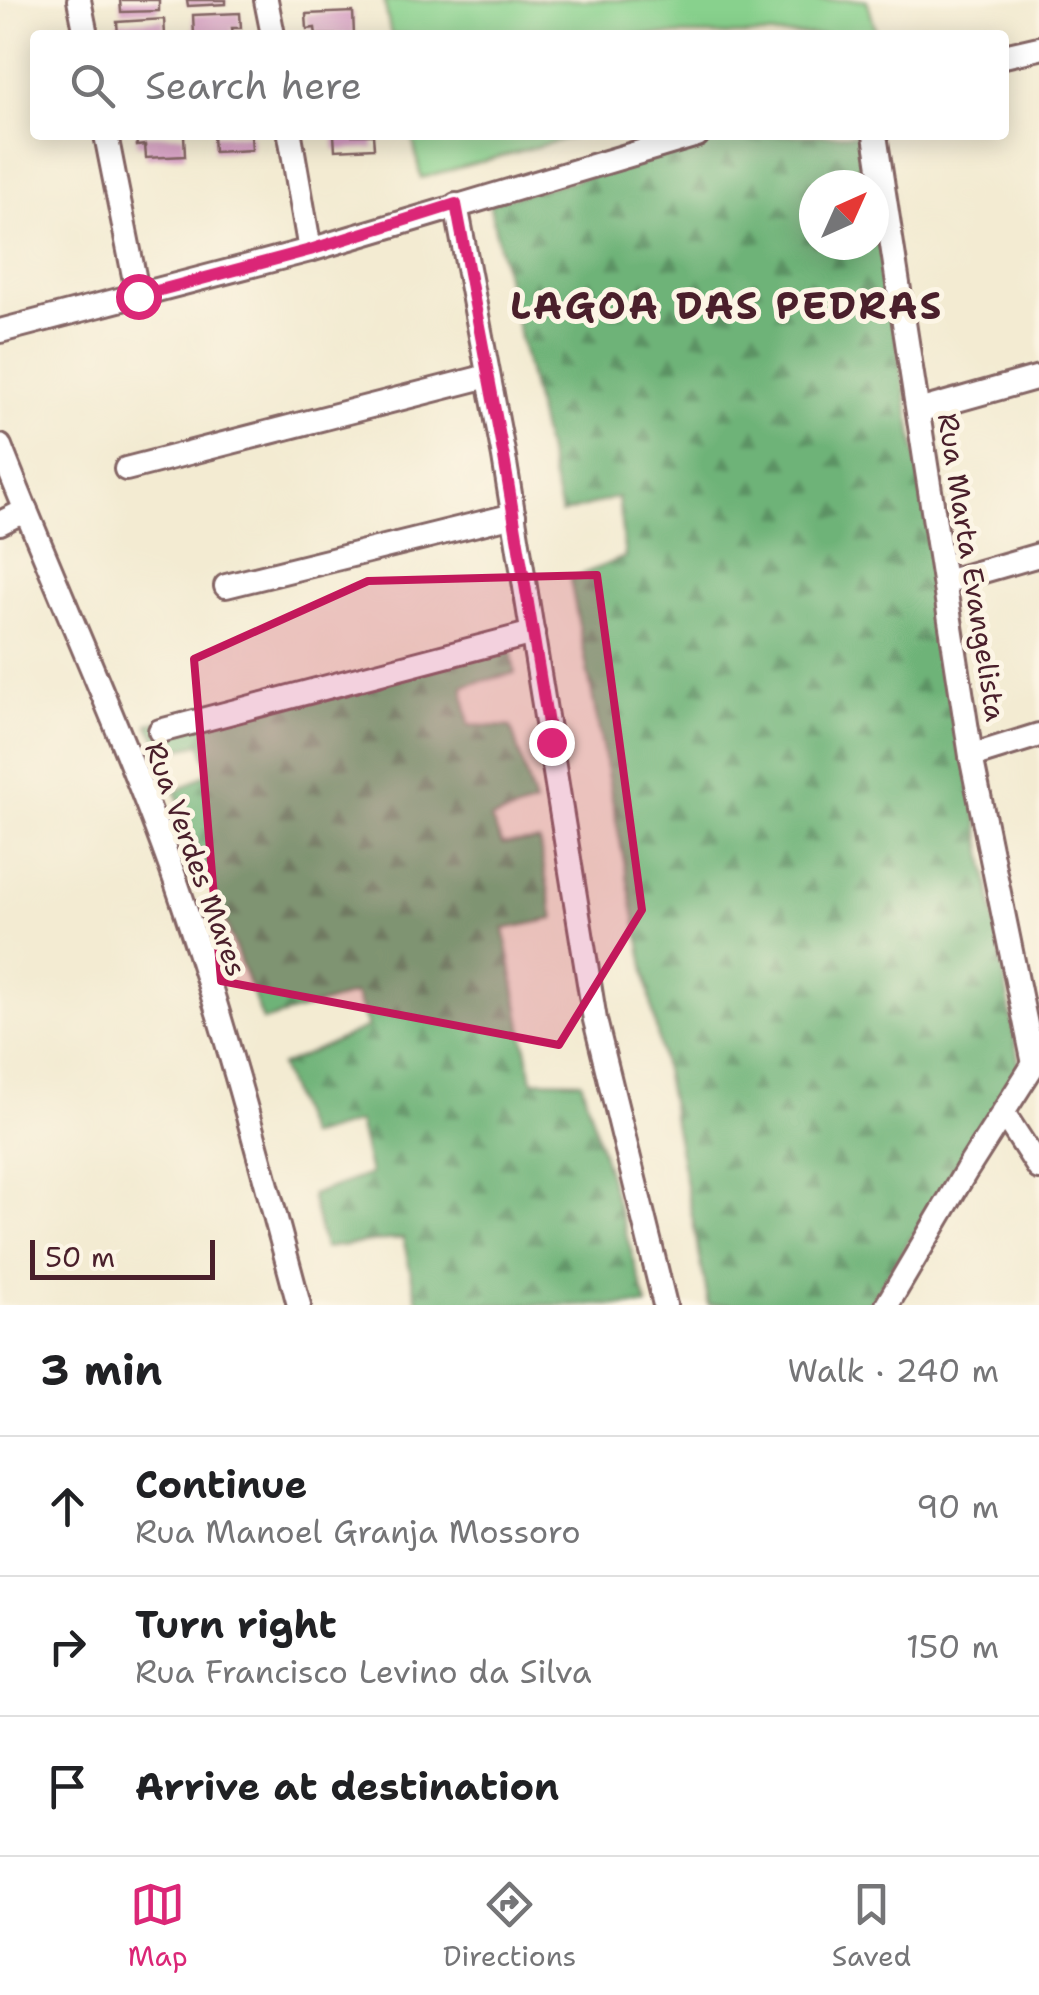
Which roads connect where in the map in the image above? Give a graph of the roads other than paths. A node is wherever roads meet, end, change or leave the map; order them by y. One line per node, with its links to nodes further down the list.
1 (78, 0): 3 (street)
2 (266, 0): 4 (street)
3 (85, 30)
4 (271, 30)
5 (1039, 48): 6 (street)
6 (1009, 55)
7 (107, 140): 13 (street)
8 (291, 140): 12 (street)
9 (679, 140): 11 (street)
10 (877, 140): 17 (street, Rua Marta Evangelista)
11 (456, 204): 12 (street); 15 (street)
12 (310, 250): 13 (street)
13 (138, 296): 14 (street)
14 (0, 331)
15 (488, 376): 19 (street); 21 (street)
16 (1039, 377): 17 (street)
17 (918, 411): 24 (street, Rua Marta Evangelista)
18 (0, 446): 20 (street, Rua Verdes Mares)
19 (126, 469)
20 (26, 510): 22 (street); 33 (street, Rua Verdes Mares)
21 (514, 516): 25 (street); 26 (street)
22 (0, 523)
23 (1039, 555): 24 (street)
24 (945, 582): 29 (street, Rua Marta Evangelista)
25 (226, 586)
26 (533, 633): 27 (street); 34 (street)
27 (160, 731)
28 (1039, 735): 29 (street)
29 (970, 756): 30 (street, Rua Marta Evangelista)
30 (1036, 1060): 31 (street)
31 (1004, 1114): 32 (street); 35 (street)
32 (1039, 1168)
33 (299, 1305)
34 (664, 1305)
35 (887, 1305)

